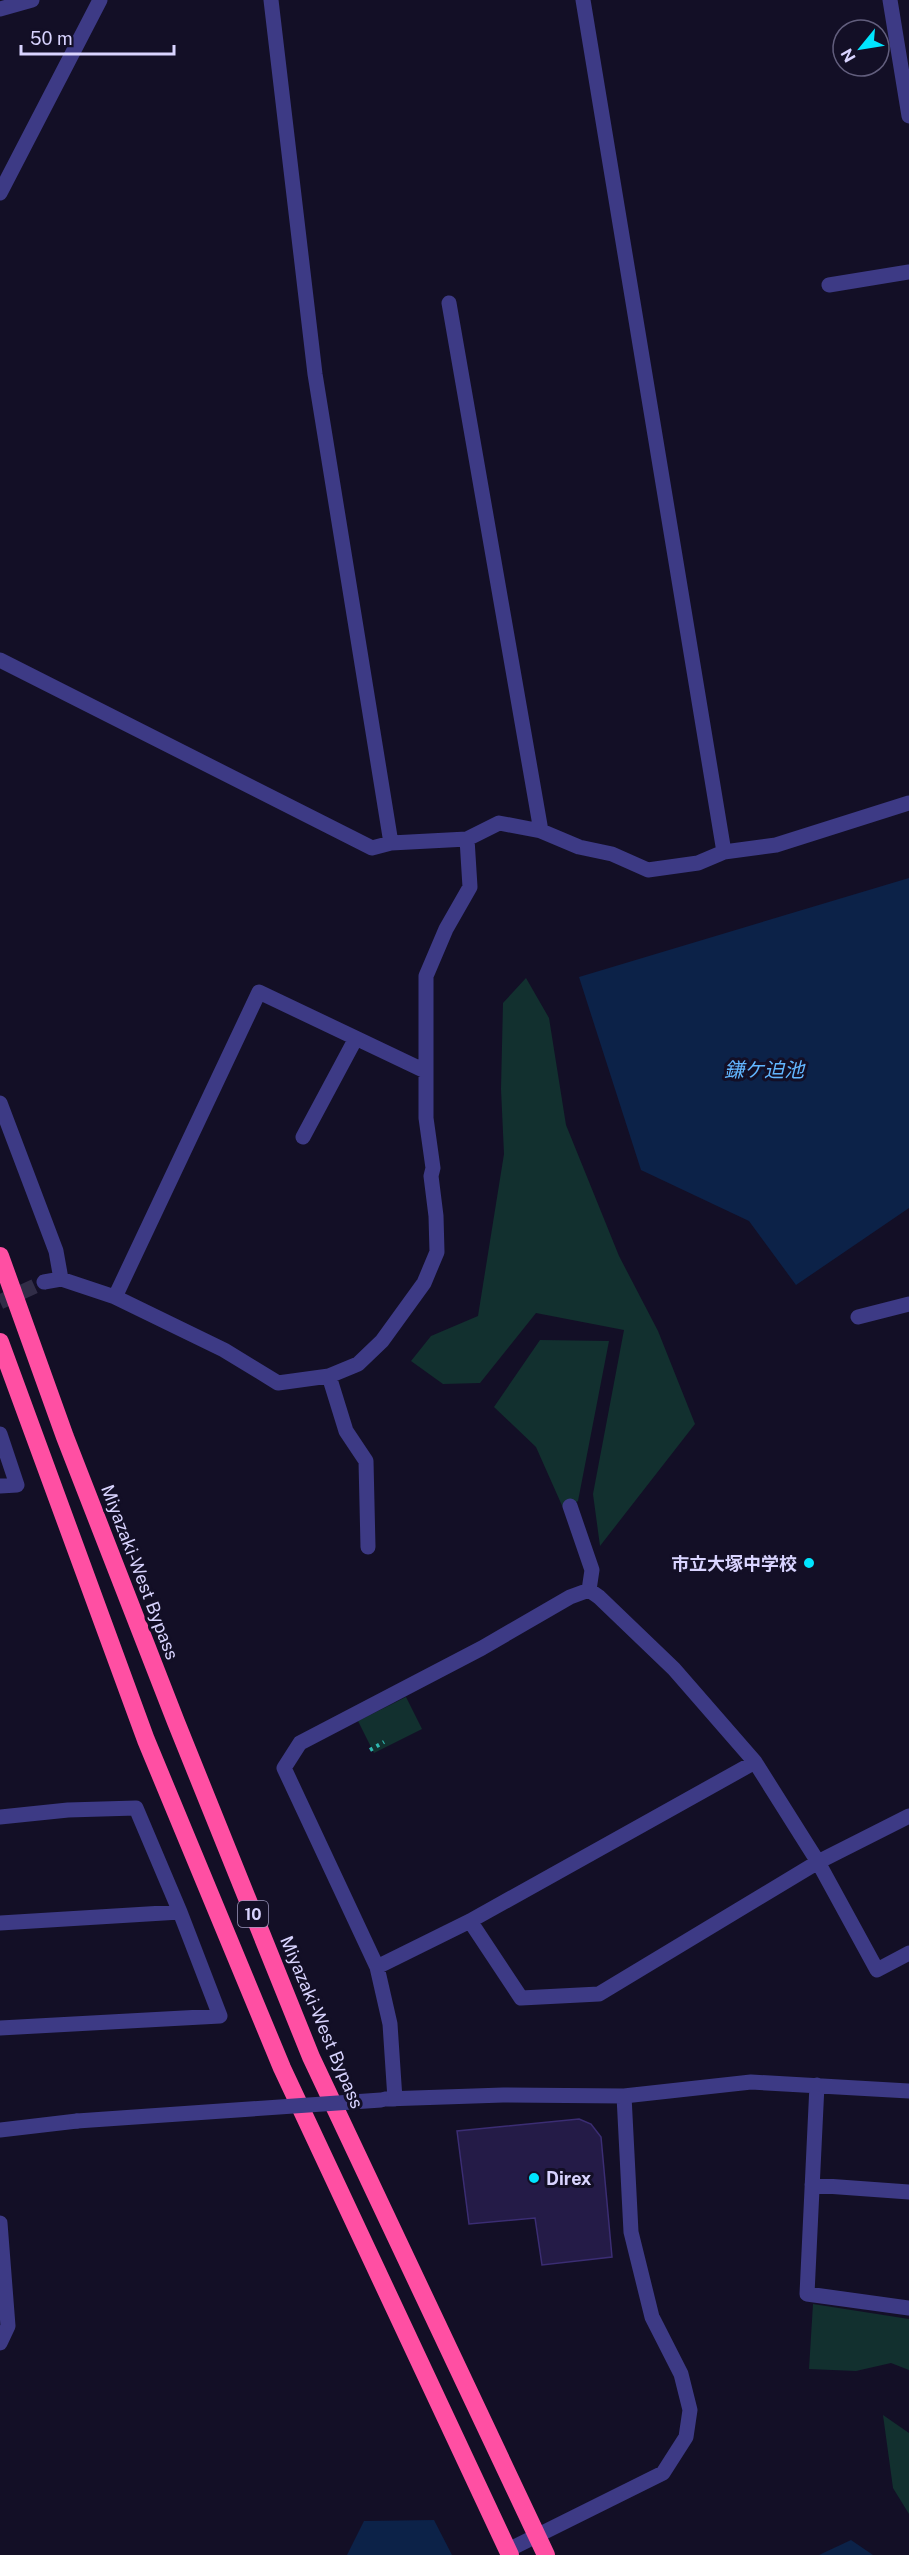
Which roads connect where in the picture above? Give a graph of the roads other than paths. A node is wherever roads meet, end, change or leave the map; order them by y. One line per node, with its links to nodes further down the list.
1 (32, 0): 6 (street)
2 (100, 0): 9 (street)
3 (271, 0): 17 (street)
4 (583, 0): 18 (street)
5 (890, 0): 7 (street)
6 (0, 9)
7 (903, 43): 8 (street)
8 (909, 116)
9 (0, 193)
10 (909, 272): 11 (street)
11 (829, 285)
12 (449, 303): 15 (street)
13 (0, 660): 17 (street)
14 (909, 803): 18 (street)
15 (541, 831): 16 (street); 18 (street)
16 (467, 839): 17 (street); 20 (street)
17 (391, 843)
18 (724, 852)
19 (356, 1038): 20 (street); 22 (street); 26 (street)
20 (425, 1071): 30 (street)
21 (0, 1103): 24 (street)
22 (303, 1137)
23 (0, 1256): 56 (highway, Miyazaki-West Bypass / 10)
24 (61, 1279): 25 (street); 26 (street)
25 (44, 1282)
26 (115, 1296): 30 (street)
27 (909, 1304): 28 (street)
28 (858, 1317)
29 (0, 1342): 57 (highway, 10)
30 (329, 1376): 34 (street)
31 (0, 1434): 32 (street)
32 (0, 1486)
33 (570, 1506): 35 (street)
34 (368, 1547)
35 (589, 1590): 36 (street); 44 (street)
36 (755, 1762): 39 (street); 41 (street)
37 (909, 1816): 39 (street)
38 (0, 1817): 40 (street)
39 (818, 1862): 41 (street); 43 (street)
40 (180, 1912): 42 (street); 45 (street)
41 (470, 1922): 44 (street)
42 (0, 1923)
43 (909, 1953)
44 (377, 1967): 49 (street)
45 (0, 2028)
46 (817, 2085): 47 (street); 48 (street); 51 (street)
47 (909, 2091)
48 (624, 2096): 49 (street); 56 (street)
49 (388, 2099): 50 (street, bridge)
50 (0, 2130)
51 (812, 2185): 52 (street); 54 (street)
52 (909, 2192)
53 (0, 2223): 55 (street)
54 (909, 2308)
55 (0, 2343)
56 (538, 2536): 57 (street); 58 (highway, Miyazaki-West Bypass / 10)
57 (509, 2553)
58 (546, 2555)

